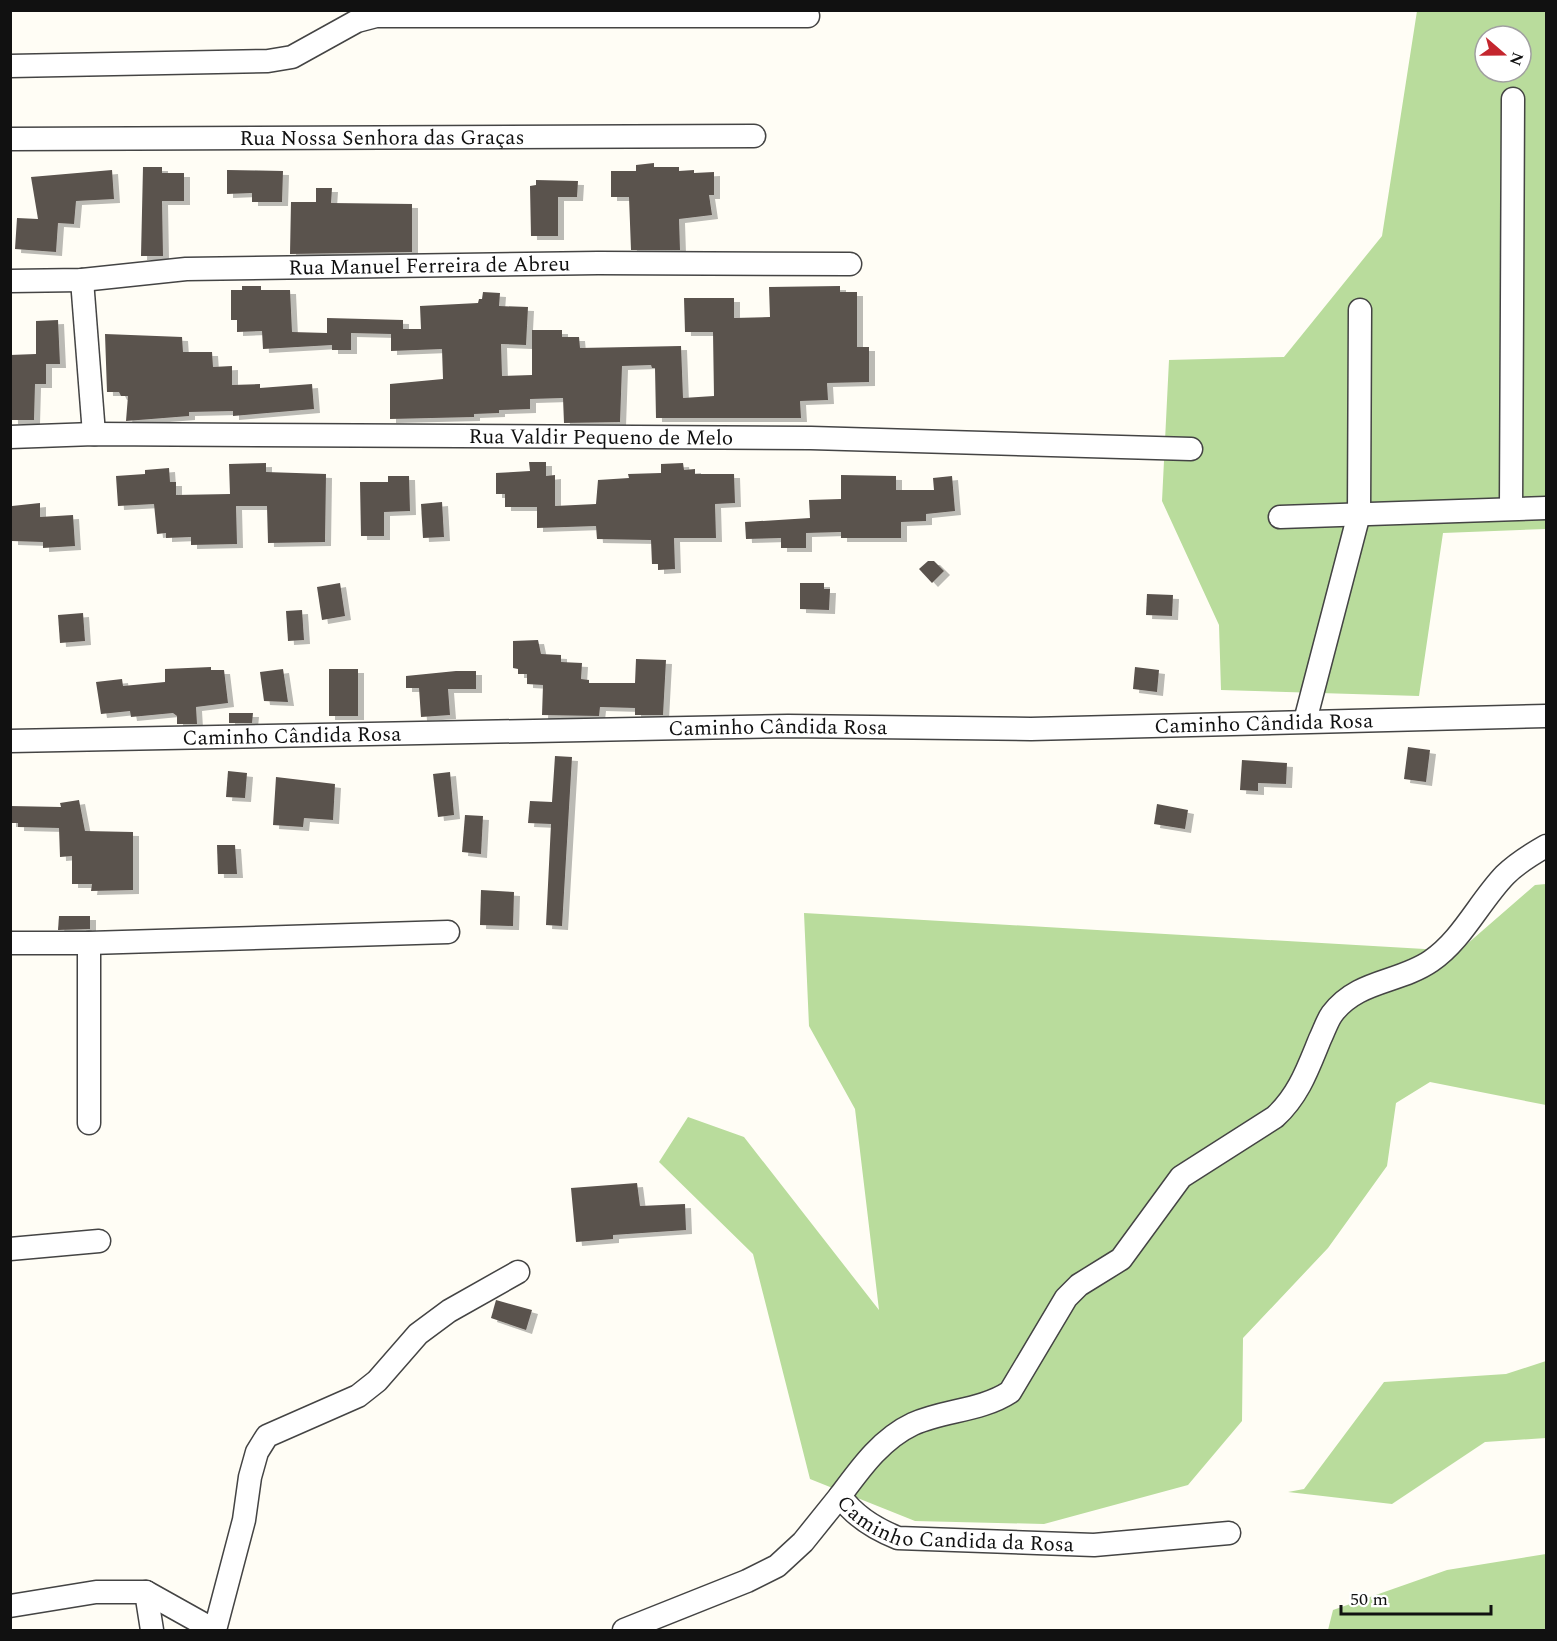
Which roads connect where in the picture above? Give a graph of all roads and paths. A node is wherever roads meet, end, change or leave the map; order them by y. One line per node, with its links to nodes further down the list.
1 (808, 15): 2 (street)
2 (10, 66)
3 (1513, 99): 13 (street)
4 (754, 136): 5 (street, Rua Nossa Senhora das Graças)
5 (10, 139)
6 (850, 264): 7 (street, Rua Manuel Ferreira de Abreu)
7 (82, 280): 8 (street, Rua Manuel Ferreira de Abreu); 10 (street)
8 (10, 281)
9 (1360, 310): 15 (street)
10 (94, 434): 11 (street, Rua Valdir Pequeno de Melo); 12 (street, Rua Valdir Pequeno de Melo)
11 (10, 437)
12 (1191, 449)
13 (1511, 508): 14 (street); 15 (street)
14 (1546, 508)
15 (1359, 514): 16 (street); 18 (street)
16 (1280, 517)
17 (1546, 716): 18 (street, Caminho Cândida Rosa)
18 (1305, 721): 19 (street, Caminho Cândida Rosa)
19 (10, 741)
20 (1546, 846): 28 (street)
21 (448, 932): 23 (street)
22 (10, 943): 23 (street)
23 (89, 943): 24 (street)
24 (89, 1123)
25 (99, 1241): 26 (street)
26 (10, 1249)
27 (518, 1272): 33 (street)
28 (840, 1496): 29 (street, Caminho Candida da Rosa); 34 (street, Caminho Candida da Rosa)
29 (1229, 1533)
30 (146, 1592): 31 (street); 32 (street); 33 (street)
31 (10, 1606)
32 (152, 1630)
33 (214, 1630)
34 (624, 1630)

